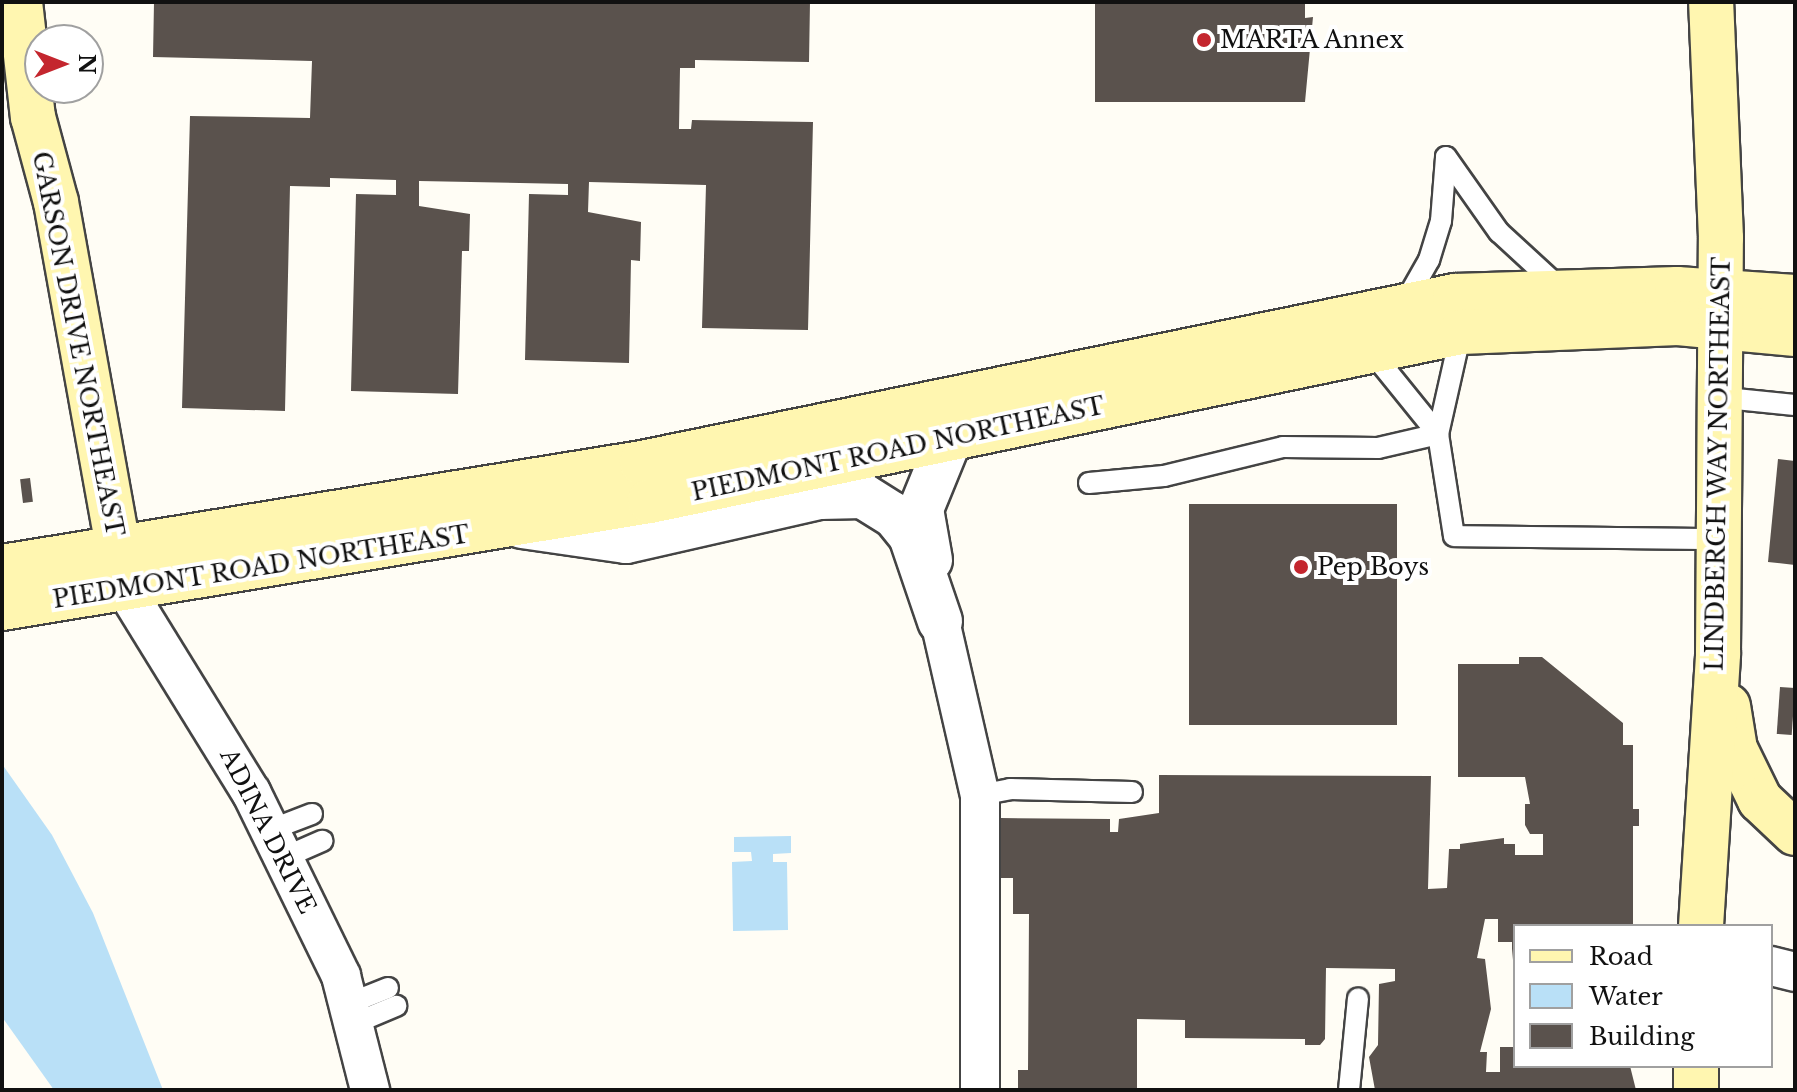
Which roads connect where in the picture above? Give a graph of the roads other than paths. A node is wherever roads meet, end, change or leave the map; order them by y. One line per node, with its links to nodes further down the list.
1 (20, 2): 17 (main road, GARSON DRIVE NORTHEAST)
2 (1711, 2): 6 (main road, LINDBERGH WAY NORTHEAST)
3 (1561, 289): 5 (main road, PIEDMONT ROAD NORTHEAST); 5 (lane); 6 (main road, PIEDMONT ROAD NORTHEAST)
4 (1795, 297): 6 (main road, PIEDMONT ROAD NORTHEAST)
5 (1403, 305): 17 (main road, PIEDMONT ROAD NORTHEAST)
6 (1720, 307): 7 (main road, PIEDMONT ROAD NORTHEAST); 8 (main road, PIEDMONT ROAD NORTHEAST); 10 (main road, LINDBERGH WAY NORTHEAST)
7 (1461, 332): 9 (main road, PIEDMONT ROAD NORTHEAST); 12 (lane)
8 (1795, 334)
9 (1369, 348): 12 (lane); 13 (main road, PIEDMONT ROAD NORTHEAST)
10 (1716, 397): 11 (lane); 16 (main road, LINDBERGH WAY NORTHEAST)
11 (1795, 405)
12 (1438, 434): 14 (lane); 16 (lane)
13 (950, 438): 15 (main road, PIEDMONT ROAD NORTHEAST); 19 (street)
14 (1089, 483)
15 (515, 525): 17 (main road, PIEDMONT ROAD NORTHEAST); 19 (street)
16 (1715, 539): 20 (main road, LINDBERGH WAY NORTHEAST)
17 (122, 570): 18 (main road, PIEDMONT ROAD NORTHEAST); 26 (street, ADINA DRIVE)
18 (18, 585)
19 (940, 621): 22 (street)
20 (1718, 653): 24 (main road); 27 (main road, LINDBERGH WAY NORTHEAST)
21 (1132, 792): 22 (lane)
22 (980, 795): 37 (street)
23 (312, 814): 26 (lane)
24 (1795, 833)
25 (322, 841): 26 (lane)
26 (276, 844): 34 (street, ADINA DRIVE)
27 (1701, 924)
28 (1773, 966): 29 (street)
29 (1795, 972)
30 (1773, 992): 32 (street)
31 (392, 997): 34 (lane)
32 (1795, 997)
33 (1358, 998): 38 (lane)
34 (350, 1014): 36 (street, ADINA DRIVE)
35 (1696, 1068): 39 (main road)
36 (370, 1090)
37 (980, 1090)
38 (1349, 1090)
39 (1696, 1090)

